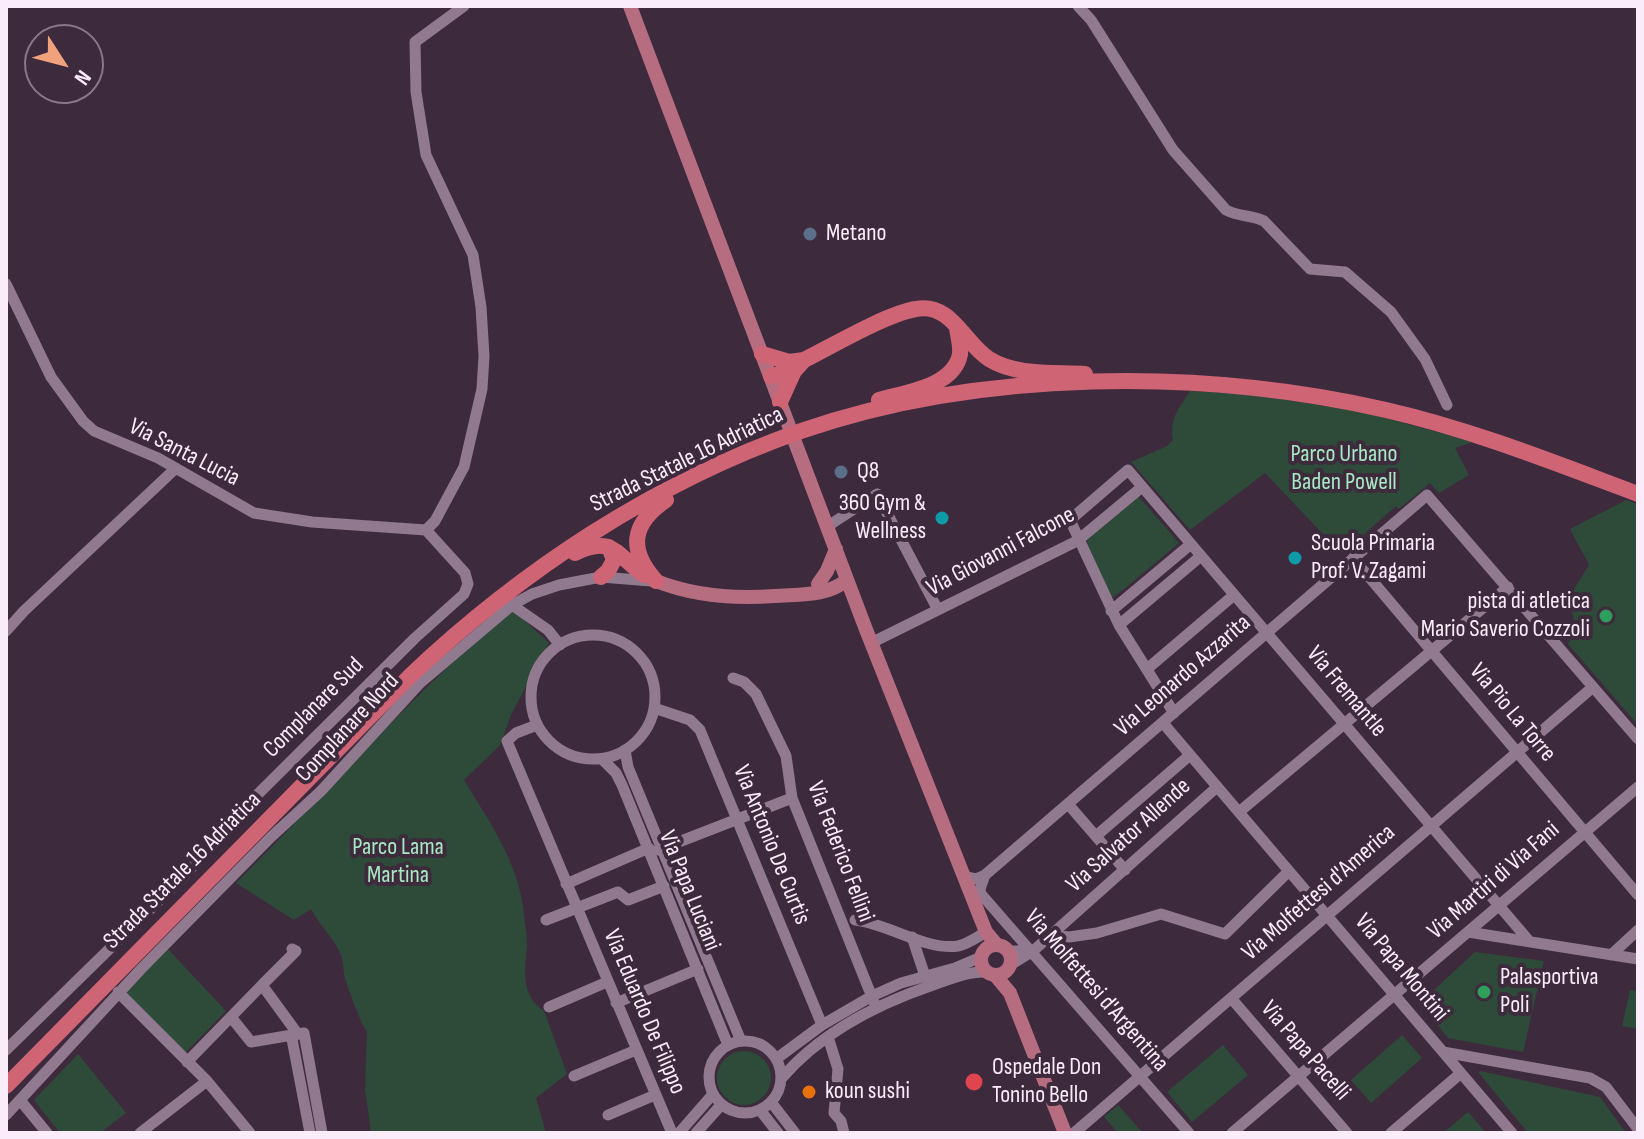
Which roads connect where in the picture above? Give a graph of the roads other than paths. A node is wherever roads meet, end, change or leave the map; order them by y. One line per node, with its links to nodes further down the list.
1 (464, 6): 21 (street)
2 (630, 6): 6 (main road)
3 (1078, 6): 12 (street)
4 (6, 284): 15 (street, Via Santa Lucia)
5 (957, 326): 7 (highway); 8 (highway); 11 (highway)
6 (762, 354): 7 (highway); 9 (main road)
7 (796, 364): 9 (highway); 10 (highway)
8 (1085, 374): 11 (highway, Strada Statale 16 Adriatica); 17 (highway, Strada Statale 16 Adriatica)
9 (771, 376): 10 (main road)
10 (780, 402): 20 (main road)
11 (868, 404): 13 (highway, Strada Statale 16 Adriatica)
12 (1447, 405)
13 (808, 424): 14 (highway, Strada Statale 16 Adriatica); 19 (highway, Strada Statale 16 Adriatica)
14 (778, 434): 16 (highway, Strada Statale 16 Adriatica); 114 (highway, Strada Statale 16 Adriatica)
15 (176, 468): 21 (street, Via Santa Lucia); 40 (street)
16 (714, 468): 28 (highway, Strada Statale 16 Adriatica); 31 (highway)
17 (1638, 485)
18 (1142, 487): 22 (street, Via Giovanni Falcone); 22 (street, Via Fremantle); 23 (street, Via Fremantle)
19 (1638, 494)
20 (828, 526): 25 (main road); 36 (street)
21 (426, 530): 108 (street, Complanare Sud)
22 (1077, 541): 36 (street, Via Giovanni Falcone); 37 (street)
23 (1191, 544): 26 (street, Via Fremantle); 37 (street)
24 (609, 547): 28 (highway); 29 (highway); 31 (highway)
25 (836, 549): 30 (main road); 33 (main road)
26 (1201, 556): 34 (street, Via Fremantle); 39 (street)
27 (1353, 558): 32 (street, Via Leonardo Azzarita); 41 (street, Via Leonardo Azzarita); 44 (street, Via Pio La Torre)
28 (537, 570): 120 (highway, Strada Statale 16 Adriatica)
29 (601, 577): 31 (street, Complanare Nord); 35 (street, Complanare Nord)
30 (847, 580): 33 (main road); 38 (main road)
31 (656, 581): 33 (main road)
32 (1508, 587): 44 (street); 47 (street)
33 (819, 589): 38 (main road)
34 (1234, 595): 41 (street, Via Fremantle); 45 (street)
35 (512, 605): 43 (street); 96 (street, Complanare Nord)
36 (938, 610): 42 (street, Via Giovanni Falcone)
37 (1111, 611): 39 (street)
38 (859, 612): 42 (main road)
39 (1119, 625): 45 (street)
40 (6, 631)
41 (1267, 633): 49 (street, Via Leonardo Azzarita); 51 (street, Via Fremantle)
42 (871, 643): 71 (main road)
43 (560, 645): 48 (street); 52 (street)
44 (1431, 651): 51 (street); 55 (street, Via Pio La Torre)
45 (1147, 669): 49 (street)
46 (733, 678): 60 (street, Via Federico Fellini)
47 (1593, 687): 53 (street); 55 (street, Via Molfettesi d'America)
48 (654, 708): 54 (street); 63 (street, Via Antonio De Curtis)
49 (1174, 713): 50 (street, Via Leonardo Azzarita)
50 (1163, 723): 56 (street, Via Papa Montini); 61 (street, Via Leonardo Azzarita)
51 (1344, 724): 62 (street); 64 (street, Via Fremantle)
52 (537, 725): 57 (street); 72 (street, Via Eduardo De Filippo)
53 (1638, 739)
54 (625, 750): 57 (street); 67 (street, Via Papa Luciani)
55 (1517, 753): 64 (street, Via Molfettesi d'America); 65 (street, Via Pio La Torre)
56 (1190, 755): 58 (street, Via Papa Montini); 66 (street)
57 (602, 759): 67 (street, Via Papa Luciani)
58 (1217, 787): 62 (street, Via Papa Montini); 68 (street, Via Salvator Allende)
59 (1638, 787): 65 (street, Via Martiri di Via Fani)
60 (792, 798): 63 (street); 99 (street, Via Federico Fellini)
61 (1068, 804): 66 (street); 70 (street, Via Leonardo Azzarita)
62 (1239, 812): 69 (street, Via Papa Montini)
63 (735, 819): 67 (street); 103 (street, Via Antonio De Curtis)
64 (1431, 826): 76 (street, Via Fremantle); 78 (street, Via Molfettesi d'America)
65 (1584, 833): 74 (street, Via Pio La Torre); 76 (street, Via Martiri di Via Fani)
66 (1096, 836): 68 (street)
67 (652, 848): 72 (street); 73 (street, Via Papa Luciani); 87 (street, Via Papa Luciani)
68 (1125, 870): 83 (street, Via Salvator Allende)
69 (1289, 871): 78 (street, Via Papa Montini); 83 (street)
70 (985, 875): 71 (street); 75 (street)
71 (964, 876): 90 (main road)
72 (565, 881): 77 (street, Via Eduardo De Filippo)
73 (664, 886): 77 (street); 87 (street, Via Papa Luciani)
74 (1638, 895)
75 (987, 900): 88 (street, Via Molfettesi d'Argentina); 90 (street)
76 (1499, 905): 82 (street, Via Martiri di Via Fani); 85 (street, Via Fremantle)
77 (577, 909): 79 (street); 94 (street, Via Eduardo De Filippo)
78 (1327, 916): 97 (street, Via Papa Montini); 98 (street, Via Molfettesi d'America)
79 (546, 920)
80 (855, 920): 84 (street)
81 (1638, 930): 89 (street)
82 (1468, 932): 85 (street); 97 (street, Via Martiri di Via Fani)
83 (1051, 935): 88 (street, Via Salvator Allende)
84 (912, 937): 90 (street); 93 (street)
85 (1530, 942): 89 (street)
86 (292, 949): 95 (street)
87 (697, 951): 92 (street, Via Papa Luciani); 106 (street, Via Papa Luciani)
88 (1033, 951): 90 (street, Via Salvator Allende); 116 (street, Via Molfettesi d'Argentina)
89 (1611, 955): 91 (street)
90 (995, 956): 93 (street); 99 (street); 141 (main road)
91 (1638, 959)
92 (698, 969): 100 (street); 107 (street, Via Papa Luciani)
93 (925, 976): 99 (street)
94 (607, 982): 100 (street, Via Eduardo De Filippo); 101 (street)
95 (262, 985): 102 (street); 104 (street)
96 (118, 992): 112 (street); 123 (street, Complanare Nord)
97 (1394, 995): 110 (street, Via Papa Montini); 117 (street, Via Martiri di Via Fani)
98 (1231, 998): 116 (street, Via Molfettesi d'America); 117 (street, Via Papa Pacelli)
99 (874, 1002): 103 (street); 105 (street)
100 (616, 1003): 109 (street, Via Eduardo De Filippo)
101 (549, 1007)
102 (231, 1017): 104 (street); 112 (street)
103 (822, 1025): 111 (street)
104 (300, 1033): 133 (street); 134 (street)
105 (828, 1037): 118 (street); 140 (street)
106 (741, 1041): 107 (street); 111 (street)
107 (728, 1045): 121 (street)
108 (6, 1050)
109 (636, 1050): 115 (street); 122 (street, Via Eduardo De Filippo)
110 (1443, 1052): 113 (street, Via Papa Montini); 129 (street)
111 (776, 1059): 118 (street)
112 (187, 1062): 119 (street)
113 (1461, 1073): 146 (street); 147 (street, Via Papa Montini)
114 (6, 1075)
115 (574, 1076)
116 (1140, 1076): 142 (street, Via Molfettesi d'America); 143 (street, Via Molfettesi d'Argentina)
117 (1298, 1077): 144 (street, Via Martiri di Via Fani); 145 (street, Via Papa Pacelli)
118 (781, 1079): 124 (street)
119 (207, 1081): 130 (street); 132 (street)
120 (6, 1086)
121 (713, 1094): 125 (street); 136 (street)
122 (655, 1095): 128 (street); 135 (street, Via Eduardo De Filippo)
123 (20, 1100): 127 (street, Complanare Nord); 131 (street)
124 (771, 1102): 126 (street); 139 (street)
125 (721, 1105): 126 (street); 137 (street)
126 (760, 1110): 138 (street)
127 (6, 1115)
128 (608, 1115)
129 (1636, 1123)
130 (146, 1131)
131 (47, 1133)
132 (250, 1133)
133 (310, 1133)
134 (322, 1133)
135 (672, 1133)
136 (679, 1133)
137 (696, 1133)
138 (778, 1133)
139 (795, 1133)
140 (844, 1133)
141 (1065, 1133)
142 (1074, 1133)
143 (1189, 1133)
144 (1232, 1133)
145 (1347, 1133)
146 (1391, 1133)
147 (1512, 1133)

